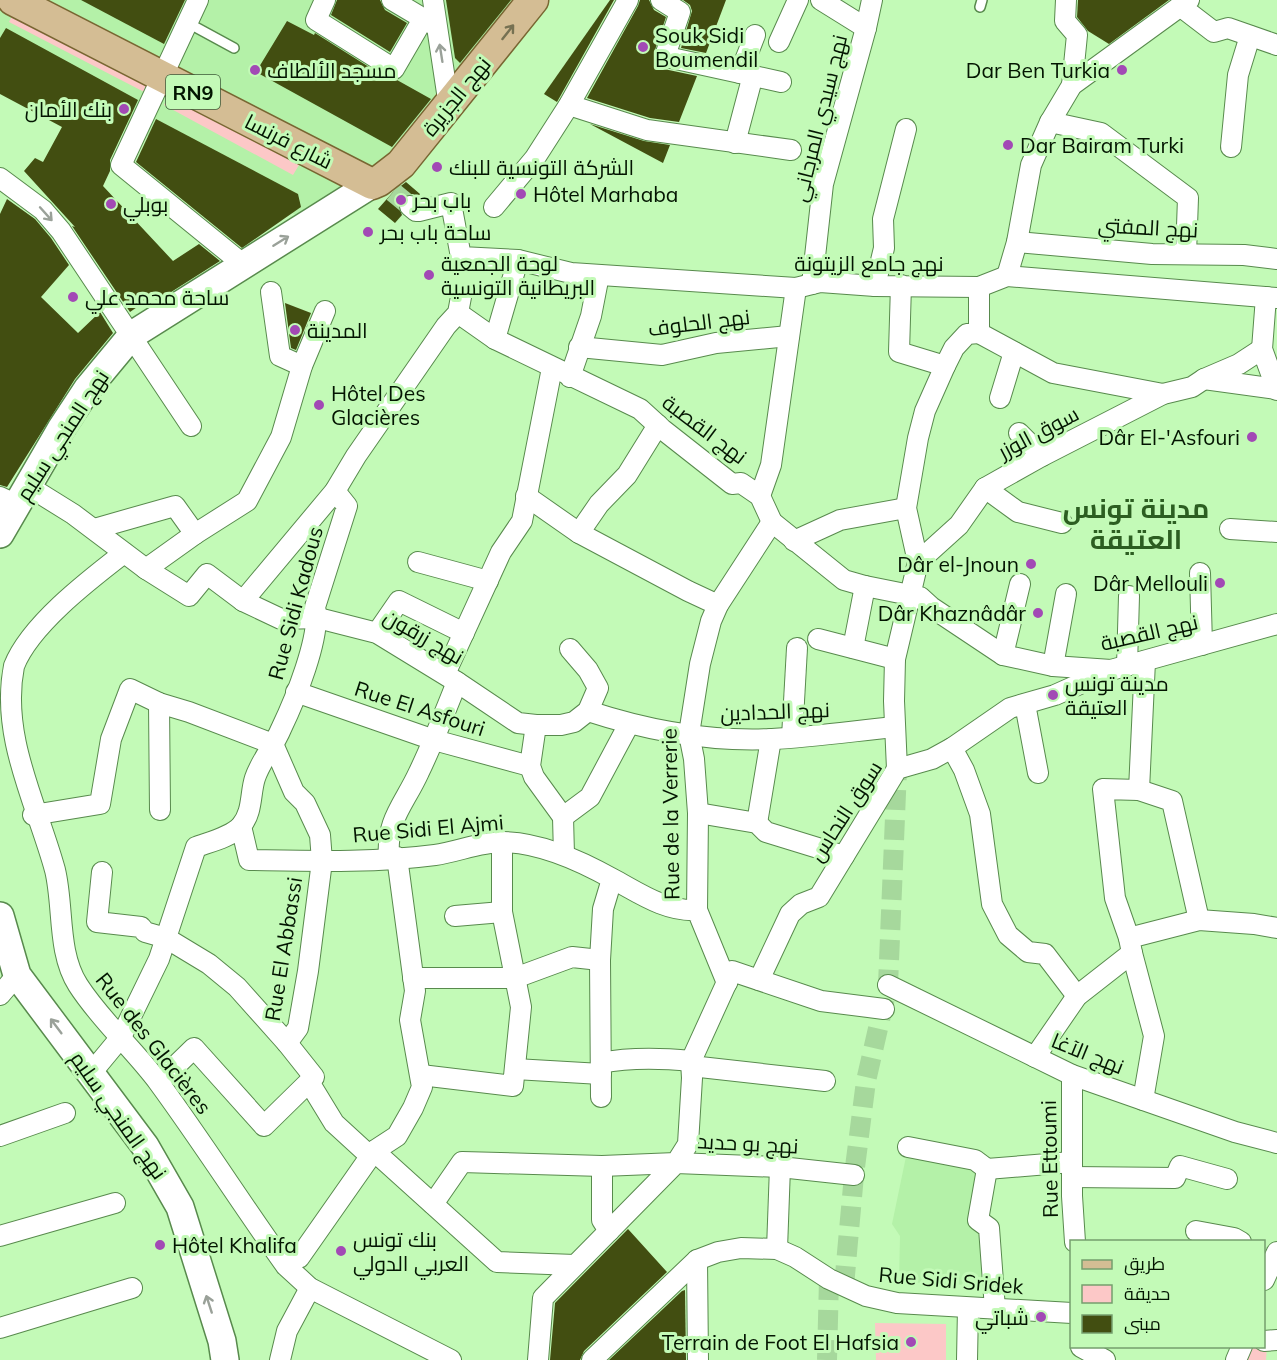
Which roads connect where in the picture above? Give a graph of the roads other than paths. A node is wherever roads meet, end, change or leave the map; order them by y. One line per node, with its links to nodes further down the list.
1 (2, 0): 15 (street)
2 (13, 0): 25 (main road, شارع فرنسا / RN9)
3 (198, 0): 16 (street)
4 (325, 0): 17 (street)
5 (392, 0): 17 (street)
6 (433, 0): 17 (street)
7 (533, 0): 29 (main road, نهج الجزيرة, one-way to 7)
8 (628, 0): 28 (street)
9 (661, 0): 24 (street)
10 (798, 0): 21 (street)
11 (821, 0): 18 (street)
12 (872, 0): 18 (street, نهج سيدي المرجاني)
13 (1066, 0): 27 (street)
14 (1184, 3): 20 (street); 27 (street)
15 (0, 5)
16 (188, 23): 23 (lane); 25 (street)
17 (430, 23): 29 (street, one-way to 17)
18 (866, 28): 47 (street, نهج سيدي المرجاني)
19 (755, 35): 24 (street)
20 (1250, 36): 22 (street); 33 (street)
21 (779, 42)
22 (1277, 45)
23 (234, 48)
24 (746, 74): 26 (street); 32 (street)
25 (163, 77): 36 (main road, شارع فرنسا / RN9); 43 (street)
26 (781, 82)
27 (1072, 85): 30 (street)
28 (569, 105): 32 (street); 38 (street)
29 (449, 106): 36 (main road, نهج الجزيرة)
30 (1050, 122): 39 (street); 40 (street)
31 (906, 129): 48 (street)
32 (735, 143): 34 (street)
33 (1231, 147)
34 (791, 150)
35 (2, 184): 54 (street, one-way to 54)
36 (381, 186): 43 (main road, نهج المنجي سليم, one-way to 36)
37 (410, 206): 42 (street, نهج جامع الزيتونة)
38 (494, 207)
39 (1017, 242): 40 (street, نهج المفتي); 45 (street)
40 (1186, 254): 41 (street, نهج المفتي)
41 (1277, 259)
42 (518, 260): 44 (street, نهج جامع الزيتونة); 56 (street)
43 (244, 265): 54 (main road, نهج المنجي سليم)
44 (599, 275): 47 (street, نهج جامع الزيتونة); 57 (street)
45 (1007, 276): 49 (street, نهج جامع الزيتونة); 51 (street, نهج جامع الزيتونة)
46 (901, 285): 48 (street, نهج جامع الزيتونة); 49 (street, نهج جامع الزيتونة); 61 (street)
47 (804, 286): 48 (street, نهج جامع الزيتونة); 55 (street, نهج سيدي المرجاني)
48 (875, 286)
49 (979, 286): 53 (street)
50 (271, 292): 60 (street)
51 (1271, 297): 58 (street)
52 (325, 311): 60 (street)
53 (979, 333): 59 (street); 61 (street)
54 (132, 335): 69 (street); 74 (main road, نهج المنجي سليم)
55 (789, 336): 57 (street, نهج الحلوف); 76 (street, نهج سيدي المرجاني)
56 (495, 339): 62 (street, نهج القصبة); 73 (street, نهج القصبة)
57 (579, 347): 63 (street)
58 (1262, 349): 64 (street, سوق الوزر); 65 (street)
59 (1014, 351): 66 (street); 67 (street)
60 (302, 366): 85 (street)
61 (945, 366): 77 (street)
62 (552, 368): 63 (street, نهج القصبة); 75 (street)
63 (570, 377): 68 (street, نهج القصبة)
64 (1204, 379): 65 (street); 66 (street, سوق الوزر)
65 (1277, 389)
66 (1163, 394): 71 (street, سوق الوزر)
67 (1000, 398)
68 (658, 425): 76 (street, نهج القصبة); 83 (street)
69 (192, 426)
70 (1019, 433): 71 (street)
71 (1042, 456): 72 (street, سوق الوزر)
72 (985, 488): 79 (street); 89 (street, سوق الوزر)
73 (336, 491): 98 (street); 100 (street, Rue Sidi Kadous)
74 (15, 496): 80 (street); 84 (main road, نهج المنجي سليم)
75 (526, 496): 83 (street); 92 (street)
76 (760, 496): 78 (street, نهج القصبة)
77 (906, 508): 86 (street); 89 (street)
78 (772, 522): 86 (street, نهج القصبة); 99 (street, Rue de la Verrerie)
79 (1062, 523)
80 (94, 529): 85 (street); 87 (street)
81 (1230, 529): 82 (street)
82 (1277, 532)
83 (579, 533): 99 (street)
84 (0, 534)
85 (195, 534): 90 (street)
86 (794, 541): 94 (street, نهج القصبة)
87 (123, 553): 90 (street); 133 (street, Rue des Glacières)
88 (418, 562): 92 (street)
89 (918, 562): 96 (street)
90 (146, 569): 98 (street, نهج زرقون)
91 (1200, 573): 105 (street)
92 (488, 581): 103 (street)
93 (1020, 584): 109 (street)
94 (865, 586): 96 (street, نهج القصبة); 107 (street)
95 (1066, 594): 111 (street)
96 (909, 595): 109 (street, نهج القصبة); 110 (street)
97 (1129, 596): 112 (street)
98 (243, 601): 100 (street, نهج زرقون)
99 (718, 605): 121 (street, Rue de la Verrerie)
100 (318, 618): 102 (street, نهج زرقون); 114 (street, Rue Sidi Kadous)
101 (1277, 624): 105 (street, نهج القصبة)
102 (377, 633): 103 (street); 113 (street, نهج زرقون)
103 (464, 633): 113 (street)
104 (818, 639): 107 (street)
105 (1202, 645): 112 (street, نهج القصبة)
106 (797, 648): 122 (street)
107 (854, 648): 110 (street)
108 (570, 649): 117 (street)
109 (1003, 655): 111 (street, نهج القصبة)
110 (895, 659): 120 (street)
111 (1053, 666): 112 (street, نهج القصبة)
112 (1128, 666): 116 (street, سوق النحاس); 130 (street)
113 (451, 678): 119 (street, نهج زرقون); 124 (street)
114 (296, 692): 124 (street, Rue El Asfouri); 125 (street, Rue Sidi Kadous)
115 (159, 703): 125 (street); 131 (street); 133 (street)
116 (1025, 704): 126 (street, سوق النحاس); 129 (street)
117 (588, 711): 118 (street, نهج الحدادين); 119 (street, نهج زرقون)
118 (629, 724): 121 (street, نهج الحدادين); 134 (street)
119 (536, 725): 127 (street)
120 (895, 727): 122 (street, نهج الحدادين); 128 (street)
121 (688, 734): 123 (street, نهج الحدادين); 132 (street, Rue de la Verrerie)
122 (792, 737): 123 (street, نهج الحدادين)
123 (771, 739): 135 (street)
124 (434, 740): 127 (street, Rue El Asfouri); 140 (street)
125 (273, 744): 136 (street, Rue Sidi Kadous); 141 (street, Rue El Abbassi)
126 (952, 748): 128 (street, سوق النحاس); 159 (street)
127 (530, 766): 134 (street)
128 (897, 769): 139 (street, سوق النحاس)
129 (1038, 773)
130 (1139, 790): 148 (street); 151 (street)
131 (160, 810)
132 (698, 813): 135 (street); 144 (street, Rue de la Verrerie)
133 (33, 815): 161 (street, Rue des Glacières)
134 (563, 817): 138 (street)
135 (756, 823): 139 (street)
136 (241, 826): 141 (street, Rue Sidi El Ajmi); 150 (street)
137 (502, 842): 138 (street, Rue Sidi El Ajmi); 140 (street, Rue Sidi El Ajmi); 145 (street)
138 (564, 855): 143 (street, Rue Sidi El Ajmi)
139 (844, 856): 155 (street, سوق النحاس)
140 (393, 858): 141 (street, Rue Sidi El Ajmi); 153 (street)
141 (322, 861): 162 (street, Rue El Abbassi)
142 (102, 872): 150 (street)
143 (612, 879): 144 (street, Rue Sidi El Ajmi); 152 (street)
144 (697, 910): 156 (street)
145 (502, 912): 147 (street); 154 (street)
146 (0, 916): 157 (main road, نهج المنجي سليم)
147 (455, 916)
148 (1199, 920): 149 (street); 151 (street)
149 (1277, 928)
150 (166, 938): 161 (street); 162 (street)
151 (1131, 945): 159 (street); 174 (street)
152 (600, 960): 154 (street); 165 (street)
153 (413, 978): 154 (street); 168 (street)
154 (515, 978): 166 (street)
155 (759, 980): 156 (street); 160 (street)
156 (727, 983): 164 (street)
157 (9, 985): 167 (main road, نهج المنجي سليم, one-way to 157)
158 (888, 985): 163 (street, نهج الآغا)
159 (1077, 996): 163 (street)
160 (884, 1009)
161 (121, 1037): 167 (street); 172 (street, Rue des Glacières)
162 (287, 1043): 171 (street)
163 (1035, 1057): 169 (street, نهج الآغا)
164 (691, 1064): 165 (street); 170 (street); 180 (street)
165 (601, 1068): 166 (street); 173 (street)
166 (515, 1069): 168 (street)
167 (92, 1072): 207 (main road, نهج المنجي سليم, one-way to 167)
168 (421, 1075): 179 (street)
169 (1072, 1075): 174 (street, نهج الآغا); 184 (street, Rue Ettoumi)
170 (825, 1081)
171 (309, 1082): 172 (street); 179 (street)
172 (159, 1083): 201 (street, Rue des Glacières)
173 (601, 1097)
174 (1143, 1100): 177 (street, نهج الآغا)
175 (65, 1113): 176 (street)
176 (0, 1136)
177 (1277, 1143)
178 (908, 1147): 183 (street)
179 (372, 1154): 188 (street); 196 (street)
180 (676, 1163): 181 (street); 182 (street, نهج بو حديد); 189 (street, نهج بو حديد)
181 (602, 1166): 188 (street); 189 (street)
182 (780, 1167): 185 (street, نهج بو حديد); 194 (street)
183 (987, 1169): 184 (street); 203 (street)
184 (1072, 1170): 186 (street); 192 (street, Rue Ettoumi)
185 (854, 1176)
186 (1227, 1179)
187 (115, 1203): 191 (street)
188 (432, 1204): 198 (street)
189 (609, 1231): 198 (street, نهج بو حديد)
190 (1196, 1231): 193 (street)
191 (0, 1236)
192 (1075, 1240)
193 (1238, 1240)
194 (777, 1249): 197 (street, Rue Sidi Sridek); 202 (street, Rue Sidi Sridek)
195 (1271, 1255): 199 (street)
196 (299, 1258)
197 (697, 1260): 211 (street, Rue Sidi Sridek); 212 (street)
198 (575, 1265): 210 (street, نهج بو حديد)
199 (1265, 1274)
200 (132, 1288): 205 (street)
201 (310, 1288): 208 (street); 209 (street)
202 (968, 1308): 203 (street, Rue Sidi Sridek); 213 (street)
203 (995, 1309): 204 (street, Rue Sidi Sridek)
204 (1070, 1313)
205 (0, 1328)
206 (1081, 1351): 214 (street)
207 (225, 1360)
208 (280, 1360)
209 (451, 1360)
210 (538, 1360)
211 (592, 1360)
212 (698, 1360)
213 (967, 1360)
214 (1105, 1360)

